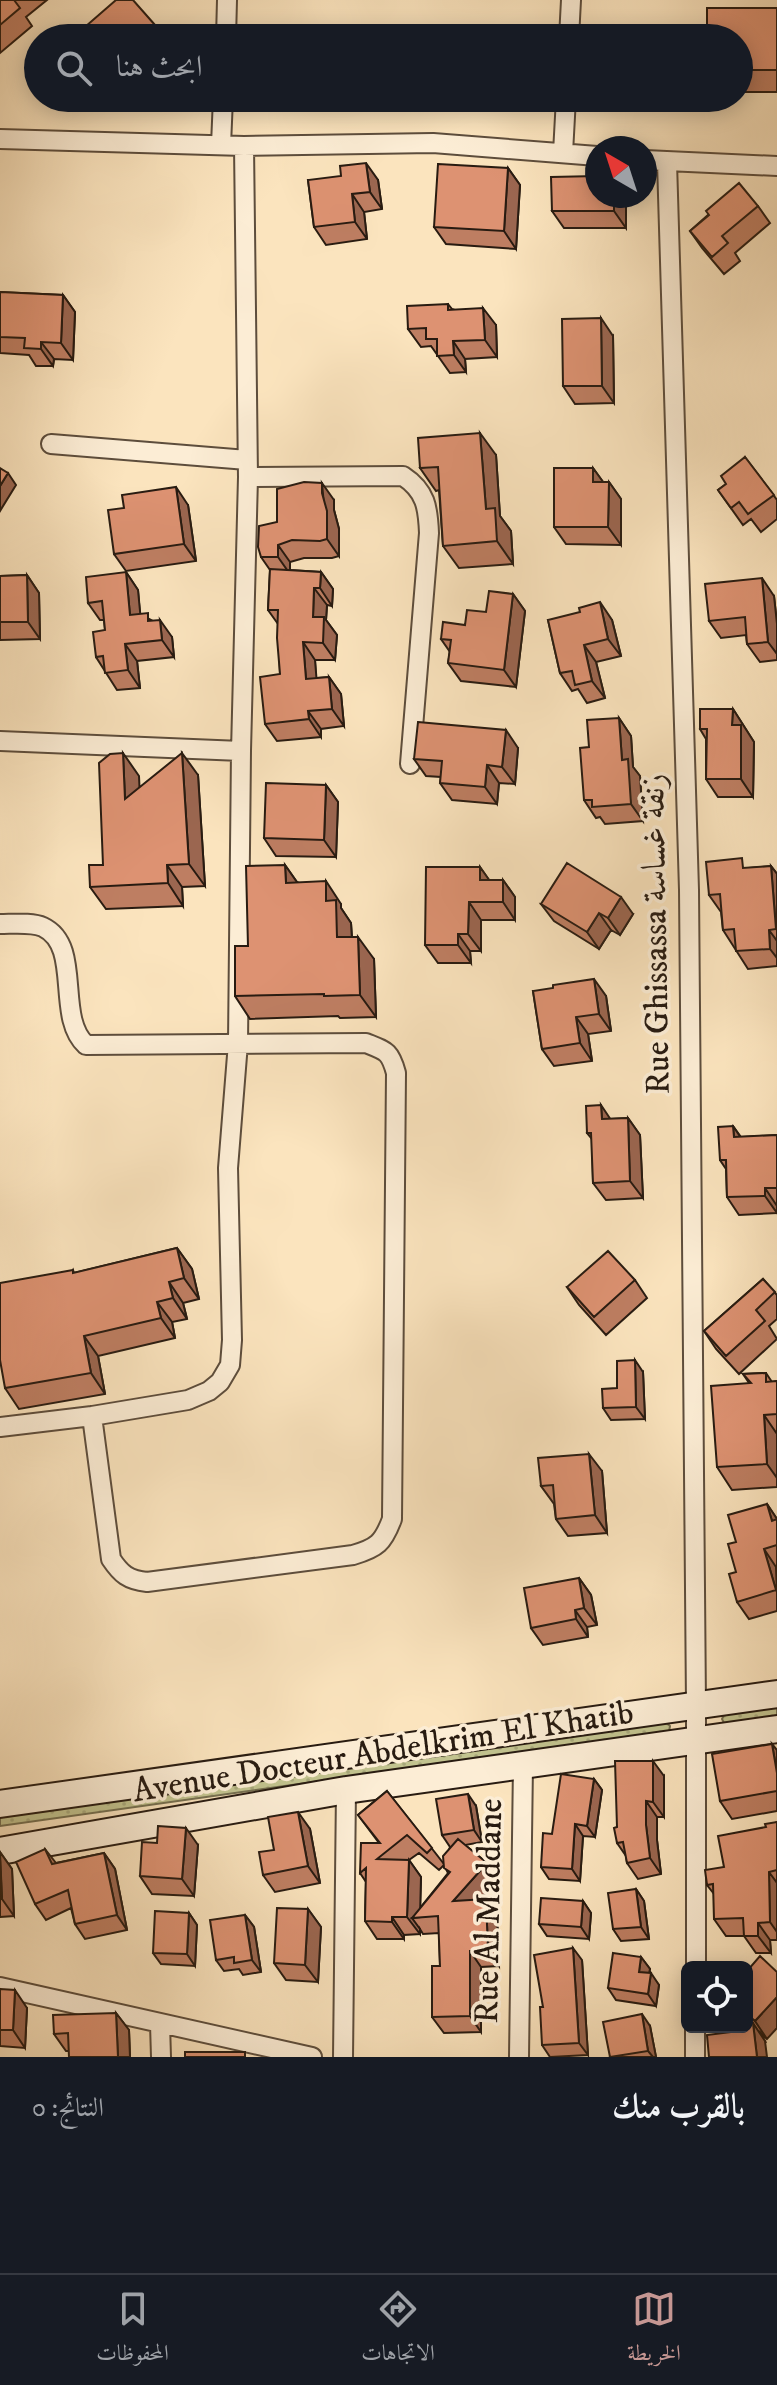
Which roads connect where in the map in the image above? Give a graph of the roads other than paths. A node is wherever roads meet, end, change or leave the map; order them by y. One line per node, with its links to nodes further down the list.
1 (227, 0): 3 (street)
2 (571, 0): 4 (street)
3 (226, 24)
4 (570, 24)
5 (222, 112): 8 (street)
6 (565, 112): 10 (street)
7 (0, 139): 8 (street)
8 (221, 145): 9 (street)
9 (244, 146): 10 (street); 16 (street)
10 (563, 153): 11 (street)
11 (585, 155)
12 (657, 161): 13 (street)
13 (667, 162): 14 (street); 25 (street, Rue Ghissassa زنقة غساسة)
14 (777, 166)
15 (51, 444): 16 (street)
16 (248, 469): 18 (street); 19 (street)
17 (0, 741): 18 (street)
18 (241, 751): 21 (street)
19 (410, 764)
20 (0, 924): 21 (street)
21 (238, 1043): 22 (street); 22 (street)
22 (92, 1416): 23 (street)
23 (0, 1427)
24 (777, 1694): 25 (main road, Avenue Docteur Abdelkrim El Khatib)
25 (696, 1705): 27 (street, Rue Ghissassa زنقة غساسة); 30 (main road, Avenue Docteur Abdelkrim El Khatib)
26 (777, 1729): 27 (main road, Avenue Docteur Abdelkrim El Khatib)
27 (696, 1741): 28 (main road, Avenue Docteur Abdelkrim El Khatib); 32 (street, Rue Ghissassa زنقة غساسة)
28 (523, 1765): 29 (main road, Avenue Docteur Abdelkrim El Khatib); 39 (street, Rue Al Maddane)
29 (346, 1790): 31 (main road, Avenue Docteur Abdelkrim El Khatib); 38 (street)
30 (0, 1804)
31 (0, 1851)
32 (696, 1961)
33 (0, 1987): 34 (street)
34 (160, 2024): 36 (street); 37 (street)
35 (695, 2033): 40 (street)
36 (161, 2057)
37 (312, 2057)
38 (343, 2057)
39 (519, 2057)
40 (695, 2057)

